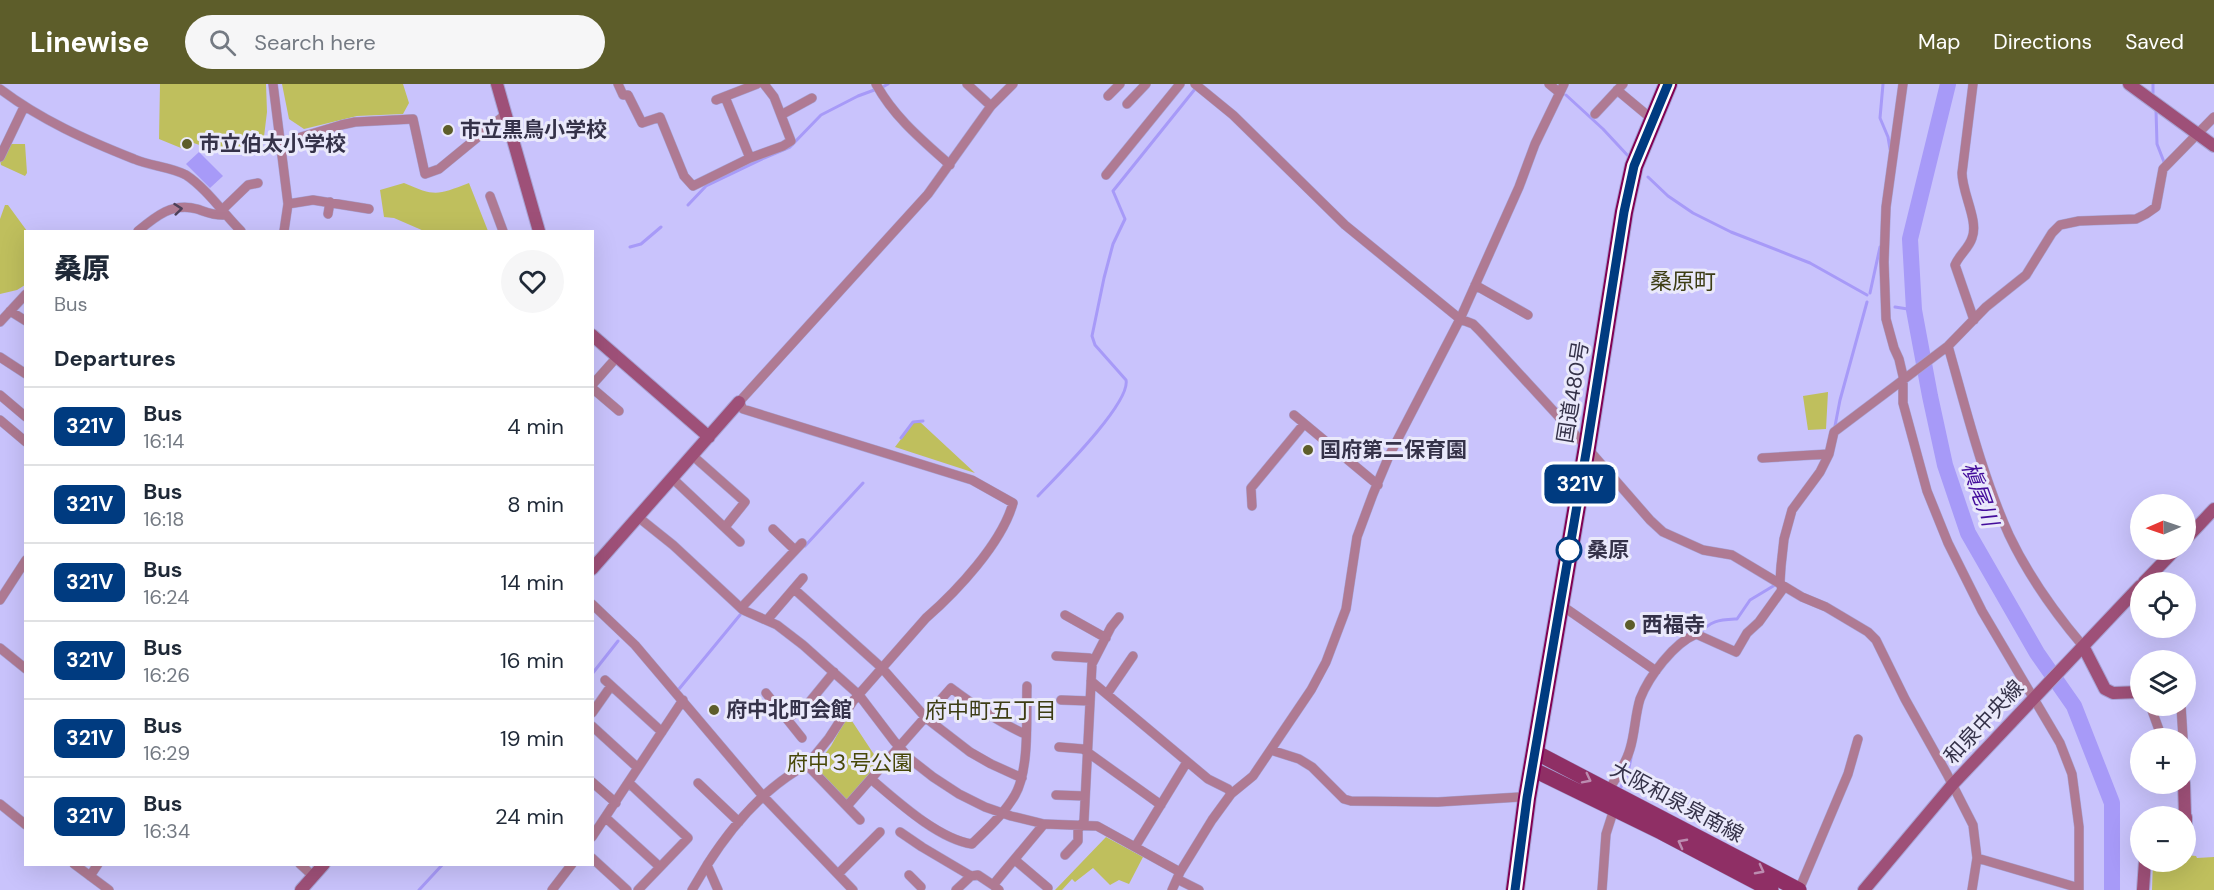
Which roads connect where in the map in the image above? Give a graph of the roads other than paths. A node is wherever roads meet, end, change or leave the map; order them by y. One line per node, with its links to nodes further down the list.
1 (273, 84): 31 (street)
2 (618, 84): 34 (street)
3 (757, 84): 34 (street)
4 (764, 84): 27 (street)
5 (876, 84): 35 (street)
6 (967, 84): 24 (street)
7 (1013, 84): 24 (street)
8 (1146, 84): 20 (street)
9 (1180, 84): 36 (street)
10 (1195, 84): 53 (street)
11 (1549, 84): 19 (street)
12 (1668, 84): 29 (highway, 国道480号)
13 (1903, 84): 62 (street)
14 (1973, 84): 55 (street)
15 (2129, 84): 30 (street)
16 (502, 86): 25 (street)
17 (1620, 87): 26 (street); 29 (street)
18 (0, 89): 23 (street)
19 (1562, 89): 49 (street)
20 (1127, 94): 21 (street)
21 (1108, 96)
22 (808, 103): 27 (street)
23 (24, 106): 33 (street); 42 (street)
24 (991, 106): 35 (street)
25 (506, 114): 31 (street); 48 (street)
26 (1595, 114)
27 (781, 115): 34 (street)
28 (2214, 117): 30 (street)
29 (1653, 120): 74 (highway, 国道480号)
30 (2196, 133): 32 (street); 55 (street)
31 (282, 146): 40 (street)
32 (2214, 146)
33 (0, 157)
34 (750, 158)
35 (950, 165): 66 (street)
36 (1107, 169)
37 (258, 183): 42 (street)
38 (330, 202): 40 (street); 41 (street); 43 (street)
39 (489, 202): 44 (street)
40 (288, 204): 47 (street)
41 (369, 209)
42 (223, 213): 45 (street, one-way to 42); 46 (street)
43 (328, 214)
44 (506, 229)
45 (139, 230)
46 (240, 230)
47 (284, 230)
48 (539, 230)
49 (1475, 285): 52 (street); 53 (street)
50 (24, 296): 51 (street)
51 (10, 311): 54 (street); 56 (street)
52 (1528, 315)
53 (1460, 319): 74 (street); 79 (street)
54 (24, 320)
55 (1974, 320): 58 (street)
56 (0, 321)
57 (594, 337): 60 (street)
58 (1948, 346): 62 (street); 104 (street)
59 (0, 357): 61 (street)
60 (617, 357): 63 (street); 72 (street)
61 (24, 370)
62 (1903, 381): 75 (street); 118 (street)
63 (594, 384)
64 (594, 388): 67 (street)
65 (0, 395): 68 (street)
66 (739, 402): 72 (street); 109 (street)
67 (619, 411)
68 (24, 415)
69 (1294, 415): 71 (street)
70 (0, 420): 73 (street)
71 (1304, 424): 79 (street); 80 (street)
72 (709, 437): 76 (street)
73 (24, 440)
74 (1587, 447): 92 (street); 96 (highway, 国道480号)
75 (1829, 454): 77 (street); 92 (street)
76 (693, 456): 78 (street); 83 (street)
77 (1762, 458)
78 (672, 478): 82 (street); 83 (street)
79 (1377, 485): 132 (street)
80 (1252, 506)
81 (2214, 509): 84 (street)
82 (638, 518): 89 (street); 98 (street)
83 (724, 527): 86 (street)
84 (2196, 528)
85 (779, 531): 98 (street)
86 (740, 542)
87 (2165, 560): 90 (street)
88 (24, 563): 95 (street)
89 (594, 567)
90 (2154, 572)
91 (803, 578): 93 (street)
92 (1780, 582): 110 (street); 143 (street)
93 (794, 589): 101 (street); 109 (street)
94 (2130, 597): 104 (street, 和泉中央線)
95 (0, 600)
96 (1561, 605): 110 (street); 134 (highway, 国道480号)
97 (594, 606): 119 (street)
98 (741, 608): 101 (street)
99 (1065, 615): 102 (street)
100 (1119, 617): 102 (street)
101 (767, 620): 111 (street)
102 (1106, 638): 107 (street)
103 (0, 648): 108 (street)
104 (2081, 649): 114 (street); 118 (street, 和泉中央線)
105 (1056, 656): 107 (street)
106 (1133, 656): 115 (street)
107 (1094, 660): 112 (street)
108 (24, 667)
109 (882, 668): 116 (street); 124 (street)
110 (1656, 671): 144 (street)
111 (834, 672): 116 (street); 123 (street)
112 (1091, 681): 115 (street); 121 (street)
113 (1027, 686): 127 (street)
114 (2130, 692)
115 (1107, 694): 135 (street)
116 (859, 695): 130 (street); 153 (street)
117 (772, 696): 123 (street)
118 (2033, 697): 143 (street, 和泉中央線); 187 (street)
119 (683, 700): 126 (street); 147 (street)
120 (1061, 700): 121 (street)
121 (1090, 701): 133 (street)
122 (594, 710): 126 (street)
123 (787, 718): 128 (street)
124 (926, 718): 127 (street); 130 (street); 138 (street)
125 (594, 728): 136 (street)
126 (662, 732): 136 (street)
127 (1025, 734): 138 (street)
128 (802, 738)
129 (1857, 739): 204 (street)
130 (900, 747): 139 (street); 155 (street)
131 (1059, 747): 133 (street)
132 (1270, 750): 145 (street); 149 (street)
133 (1088, 752): 148 (street); 152 (street)
134 (1534, 761): 144 (main road, 大阪和泉泉南線, one-way to 144); 149 (highway, 国道480号); 154 (main road, 大阪和泉泉南線)
135 (1187, 762): 145 (street); 152 (street)
136 (638, 768): 140 (street)
137 (796, 771): 147 (street)
138 (1022, 778): 155 (street)
139 (871, 779): 153 (street); 155 (street)
140 (628, 783): 150 (street); 176 (street)
141 (698, 783): 158 (street)
142 (594, 784): 150 (street)
143 (1953, 784): 167 (street); 205 (street, 和泉中央線)
144 (1609, 790): 204 (main road, 大阪和泉泉南線, one-way to 204)
145 (1231, 794): 182 (street)
146 (1056, 795): 148 (street)
147 (764, 796): 158 (street); 178 (street)
148 (1085, 796): 161 (street)
149 (1527, 798): 201 (highway, 国道480号)
150 (616, 803): 156 (street)
151 (0, 804): 159 (street)
152 (1161, 804): 165 (street)
153 (847, 806): 157 (street)
154 (1614, 809): 202 (street); 203 (main road, 大阪和泉泉南線, one-way to 154)
155 (1002, 813): 160 (street)
156 (606, 818): 164 (street); 176 (street)
157 (860, 820)
158 (739, 822): 170 (street)
159 (24, 823)
160 (1044, 824): 161 (street); 169 (street)
161 (1083, 826): 165 (street); 166 (street)
162 (880, 832): 178 (street)
163 (900, 832): 181 (street)
164 (594, 834)
165 (1135, 847): 182 (street)
166 (1065, 855)
167 (1977, 858): 187 (street); 206 (street)
168 (594, 860): 192 (street)
169 (1015, 860): 185 (street); 186 (street)
170 (707, 865): 194 (street); 195 (street)
171 (77, 866): 179 (street)
172 (97, 866): 179 (street)
173 (302, 866): 180 (street)
174 (322, 866): 180 (street)
175 (571, 866): 184 (street)
176 (660, 867): 193 (street)
177 (2145, 872): 207 (street)
178 (838, 874): 196 (street)
179 (90, 876): 188 (street)
180 (313, 876): 189 (street)
181 (971, 876): 185 (street); 198 (street)
182 (1179, 876): 199 (street); 200 (street)
183 (915, 881): 197 (street)
184 (559, 882): 190 (street); 191 (street)
185 (996, 888)
186 (1048, 888)
187 (2079, 889)
188 (109, 890)
189 (301, 890)
190 (552, 890)
191 (567, 890)
192 (627, 890)
193 (638, 890)
194 (692, 890)
195 (718, 890)
196 (853, 890)
197 (907, 890)
198 (957, 890)
199 (1172, 890)
200 (1199, 890)
201 (1515, 890)
202 (1602, 890)
203 (1772, 890)
204 (1799, 890)
205 (1864, 890)
206 (1972, 890)
207 (2144, 890)

